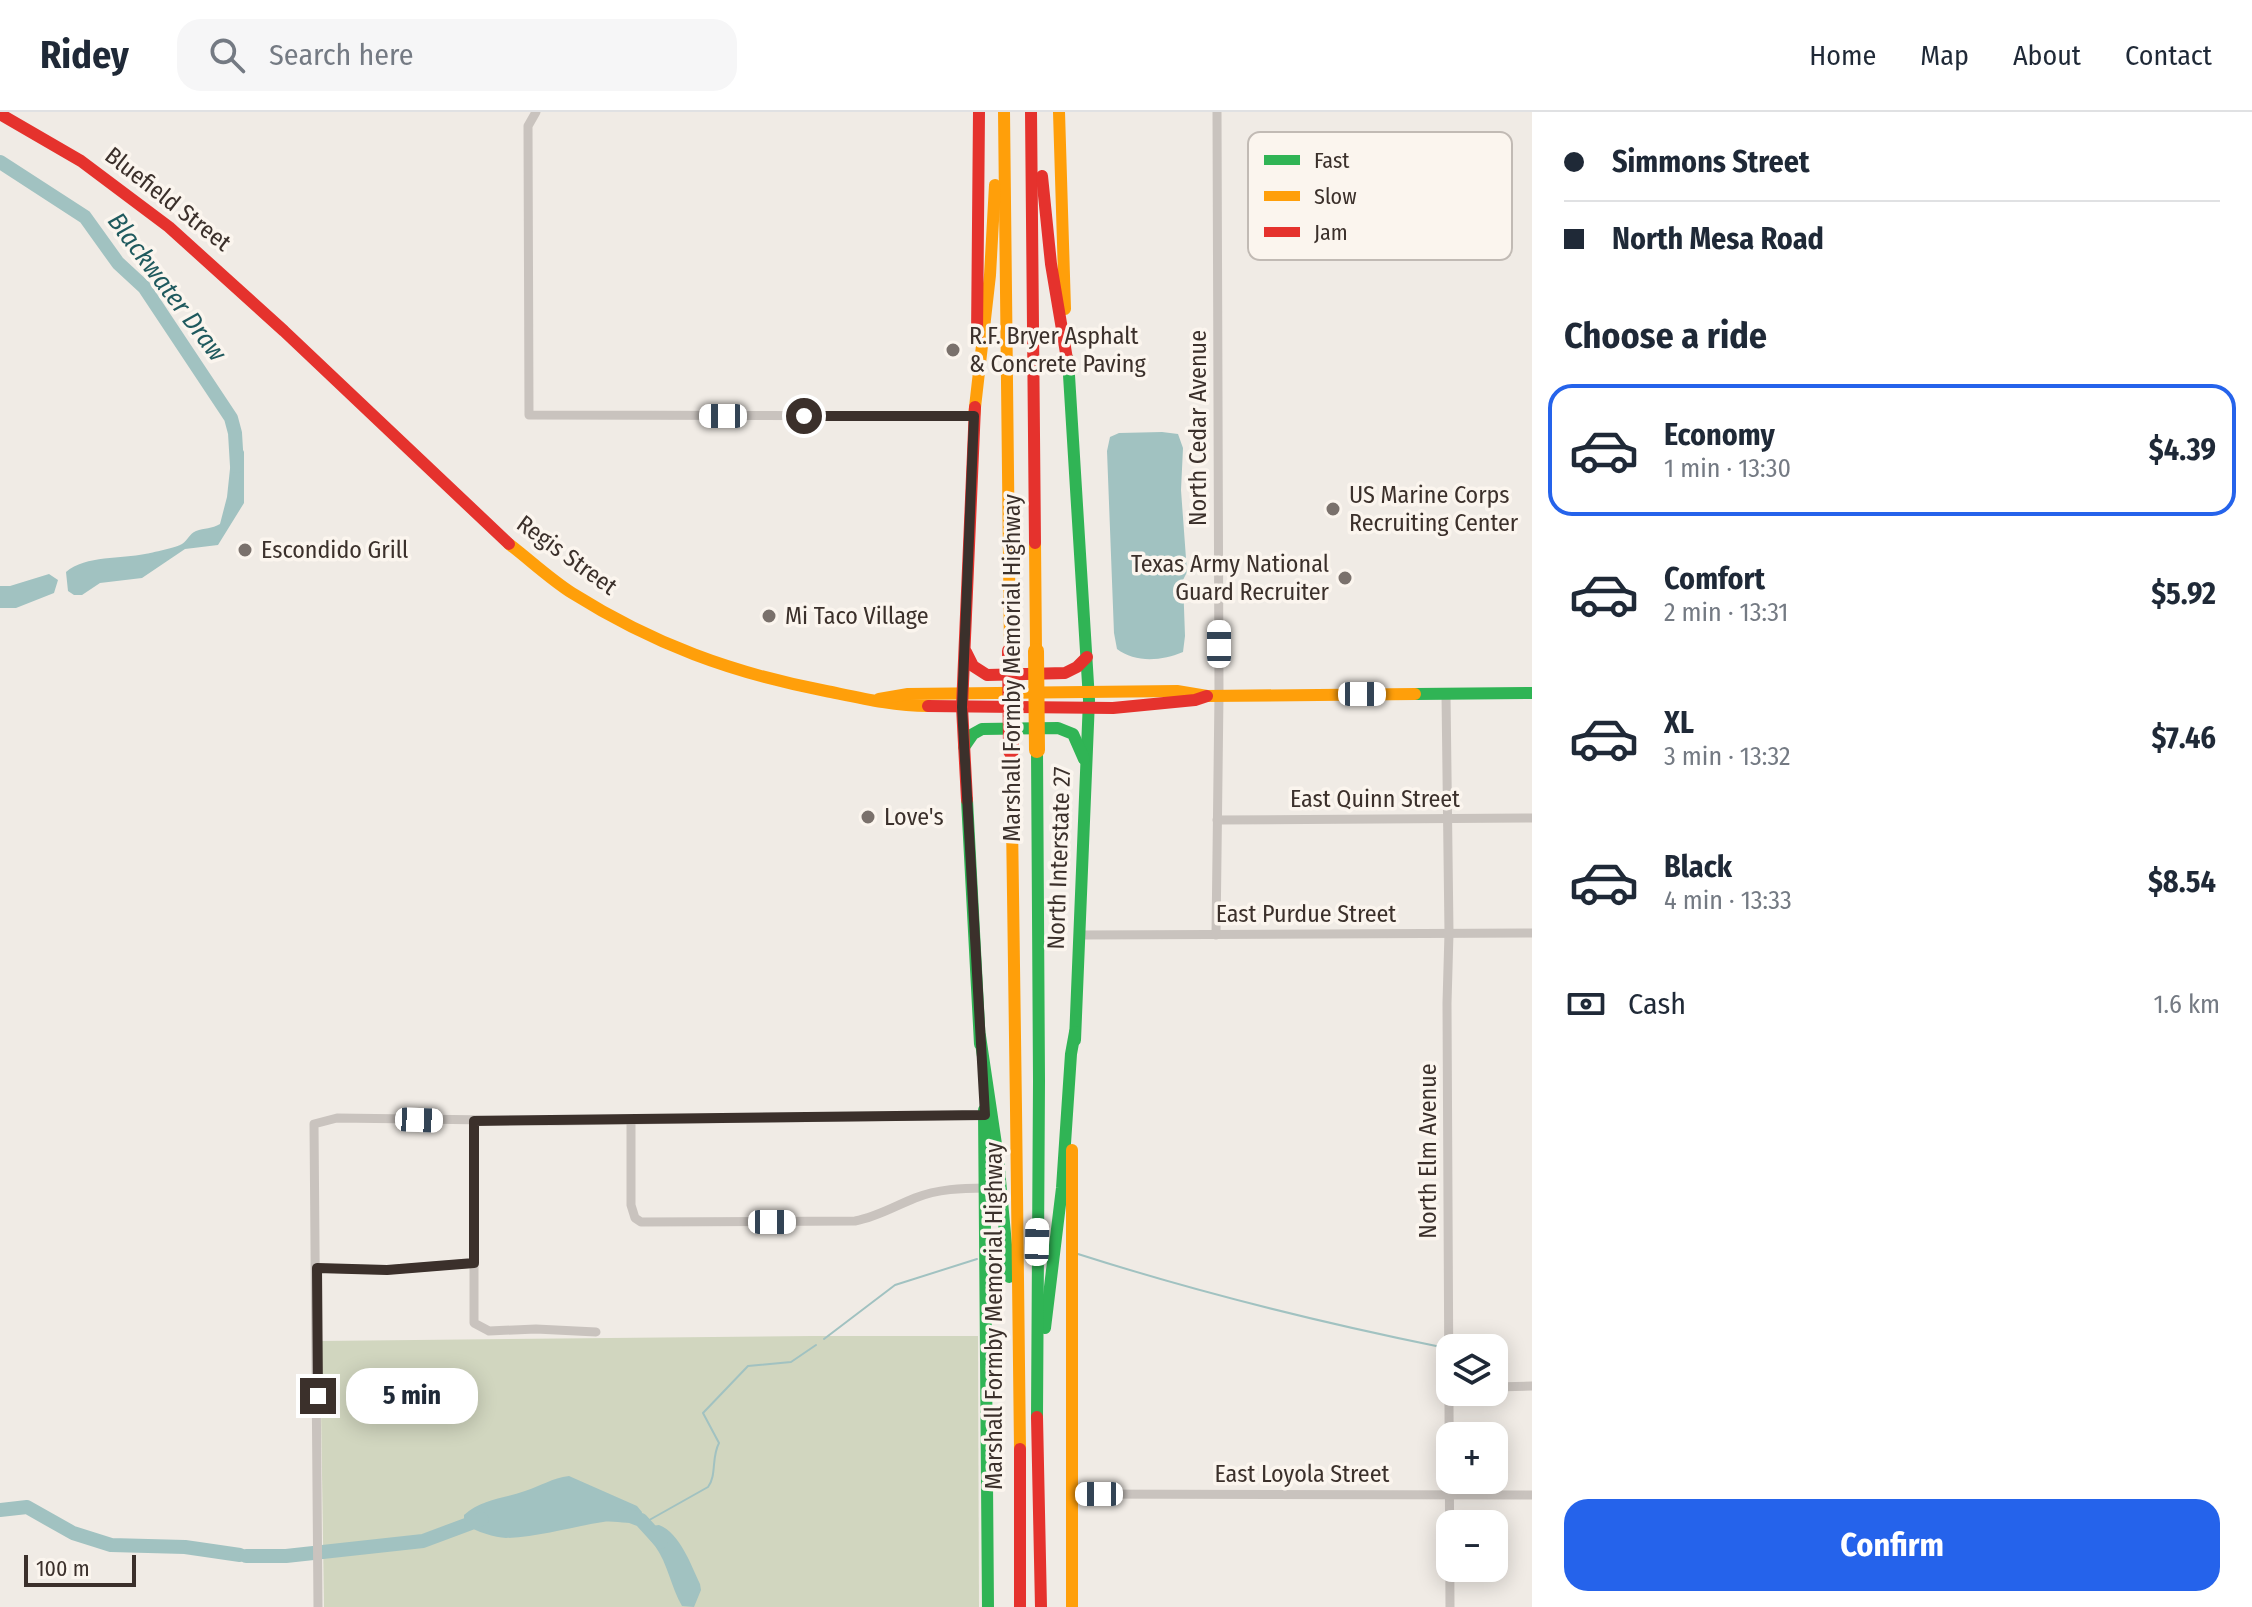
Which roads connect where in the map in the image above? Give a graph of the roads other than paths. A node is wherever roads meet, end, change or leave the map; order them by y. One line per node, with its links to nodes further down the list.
1 (536, 112): 11 (street)
2 (979, 112): 11 (main road)
3 (1002, 112): 11 (main road); 45 (main road, Marshall Formby Memorial Highway, bridge)
4 (1031, 112): 40 (main road, Marshall Formby Memorial Highway, bridge)
5 (1037, 112): 10 (main road)
6 (1059, 112): 10 (main road, North Interstate 27)
7 (1217, 112): 16 (street, North Cedar Avenue)
8 (0, 114): 9 (main road, Bluefield Street)
9 (294, 339): 17 (main road, Regis Street)
10 (1068, 365): 13 (main road, North Interstate 27)
11 (974, 416): 12 (main road)
12 (964, 649): 13 (main road); 17 (main road)
13 (1087, 657): 18 (main road, North Interstate 27)
14 (1532, 693): 15 (main road, Regis Street)
15 (1446, 694): 16 (main road, Regis Street); 21 (street, North Elm Avenue)
16 (1213, 696): 18 (main road, Regis Street); 23 (street, North Cedar Avenue)
17 (962, 700): 18 (main road, Regis Street); 19 (main road)
18 (1089, 700): 20 (main road, North Interstate 27)
19 (964, 747): 20 (main road); 29 (main road)
20 (1086, 766): 26 (main road, North Interstate 27)
21 (1447, 818): 22 (street, East Quinn Street); 23 (street, East Quinn Street); 24 (street, North Elm Avenue)
22 (1532, 818)
23 (1217, 820): 27 (street, North Cedar Avenue)
24 (1449, 933): 25 (street, East Purdue Street); 27 (street, East Purdue Street); 37 (street, North Elm Avenue)
25 (1532, 933)
26 (1080, 935): 27 (street, East Purdue Street); 28 (main road, North Interstate 27)
27 (1216, 935)
28 (1075, 1032): 40 (main road); 41 (main road, North Interstate 27)
29 (980, 1036): 30 (main road); 45 (main road)
30 (985, 1115): 31 (street); 33 (main road)
31 (631, 1120): 32 (street); 33 (street)
32 (474, 1121): 34 (street); 35 (street)
33 (985, 1188): 47 (main road)
34 (474, 1263): 35 (street); 36 (street)
35 (317, 1268): 46 (street)
36 (596, 1332)
37 (1450, 1334)
38 (1532, 1386): 39 (street)
39 (1508, 1387)
40 (1036, 1393): 49 (main road, Marshall Formby Memorial Highway)
41 (1071, 1494): 42 (street, East Loyola Street); 50 (main road, North Interstate 27)
42 (1436, 1494)
43 (1448, 1494): 44 (street, East Loyola Street); 51 (street, North Elm Avenue)
44 (1532, 1495)
45 (1019, 1498): 48 (main road, Marshall Formby Memorial Highway)
46 (318, 1607)
47 (988, 1607)
48 (1020, 1607)
49 (1041, 1607)
50 (1072, 1607)
51 (1450, 1607)

